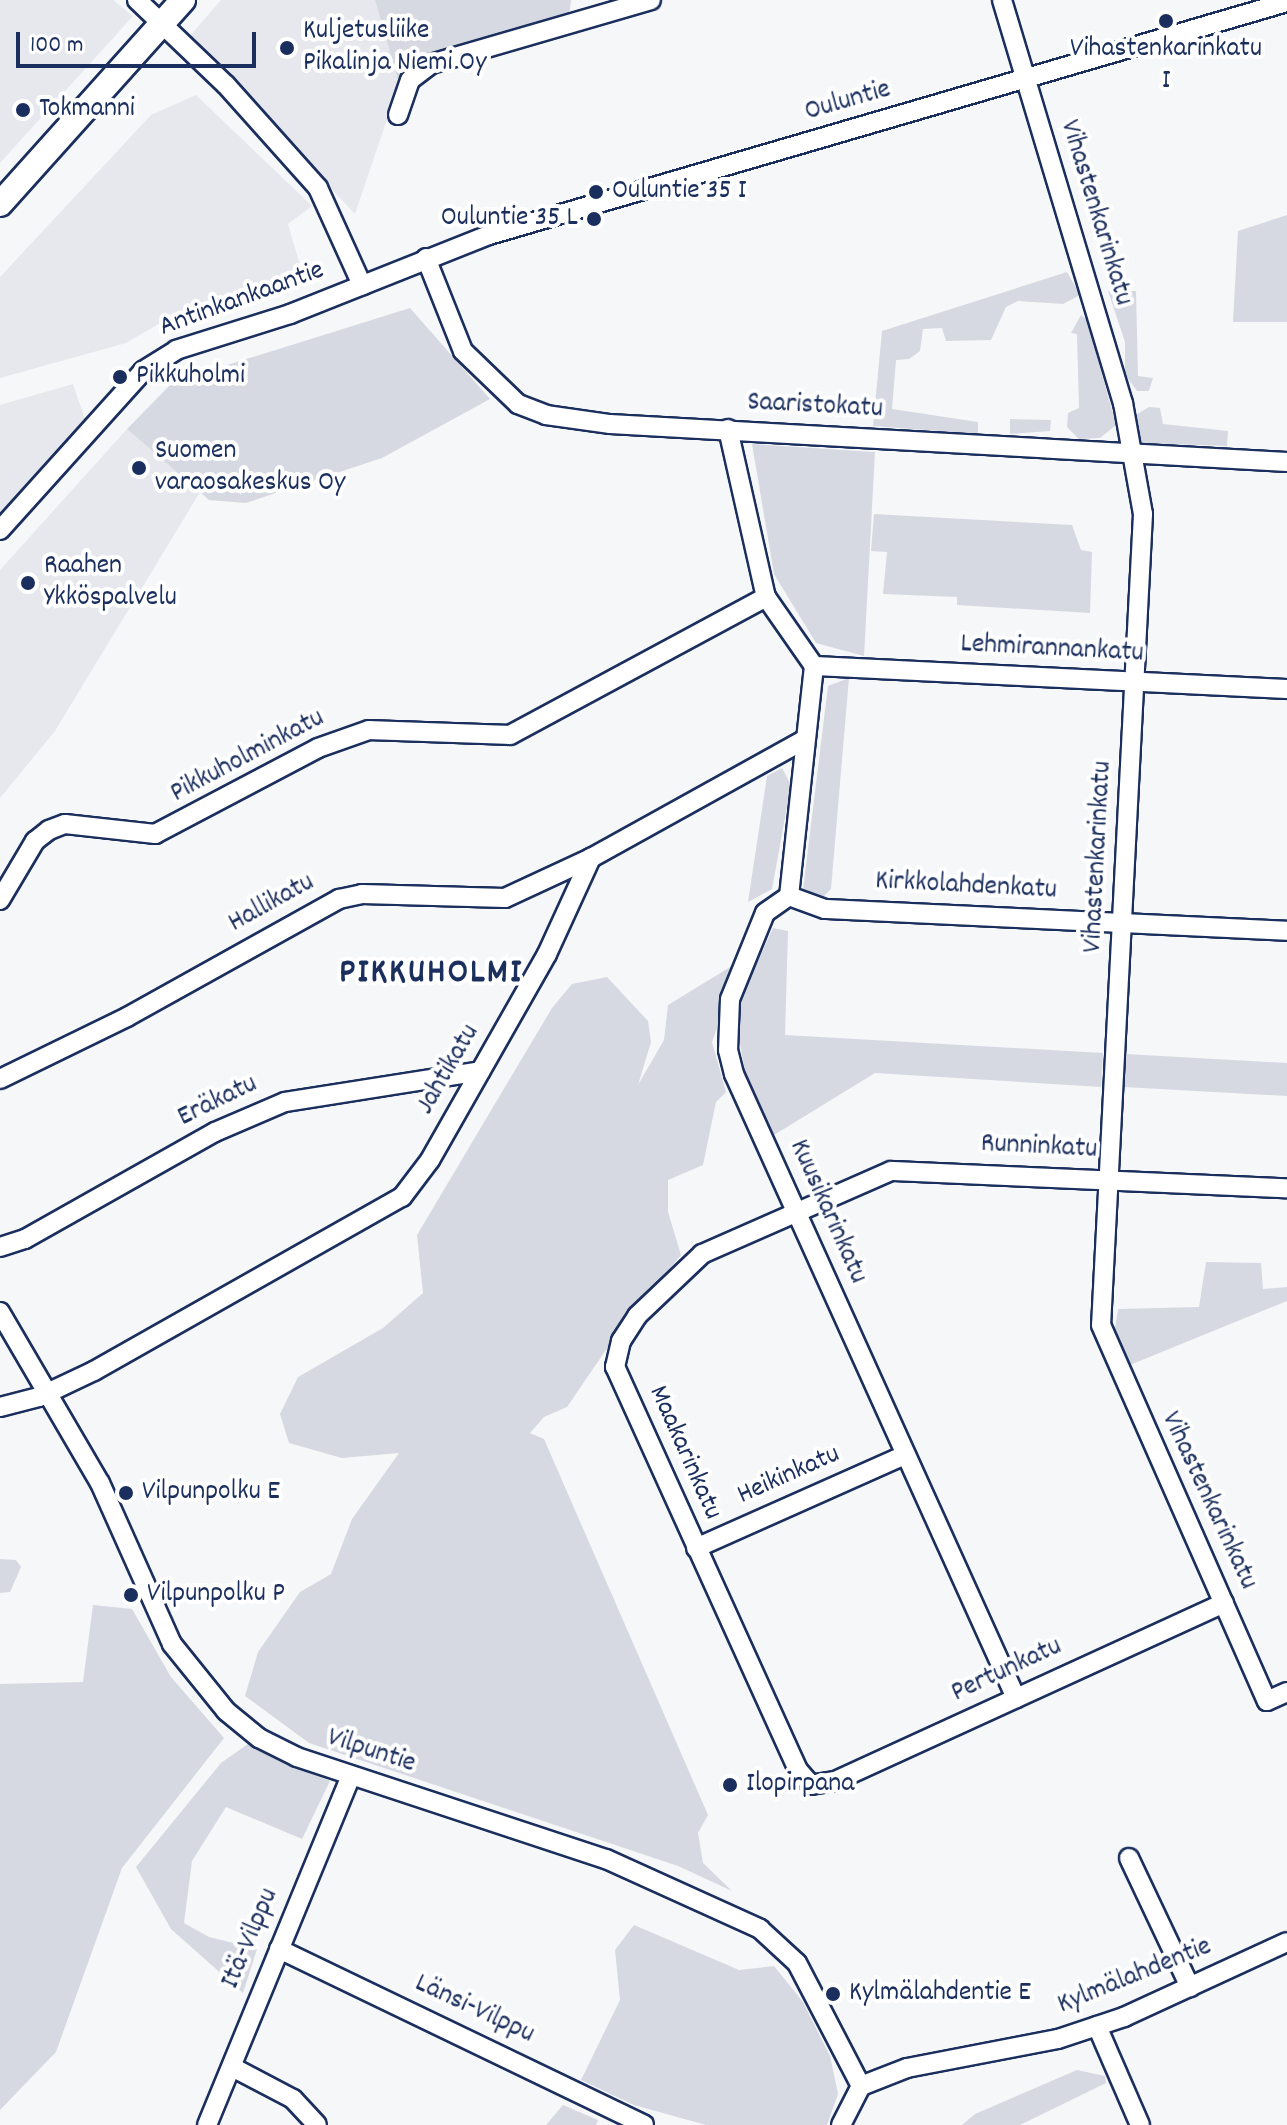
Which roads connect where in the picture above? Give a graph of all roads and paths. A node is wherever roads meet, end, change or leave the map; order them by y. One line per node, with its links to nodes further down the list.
1 (137, 0): 8 (street)
2 (183, 0): 8 (main road)
3 (651, 0): 7 (street)
4 (1002, 0): 9 (street, Vihastenkarinkatu)
5 (1287, 2): 6 (street, Ouluntie)
6 (1241, 7): 9 (street, Ouluntie)
7 (583, 9): 10 (street)
8 (162, 23): 11 (main road); 13 (street)
9 (1025, 80): 12 (street, Ouluntie); 15 (street, Vihastenkarinkatu)
10 (398, 115)
11 (0, 204)
12 (426, 258): 13 (street, Antinkankaantie); 14 (street, Saaristokatu)
13 (362, 285): 17 (street, Antinkankaantie)
14 (728, 429): 15 (street, Saaristokatu); 18 (street)
15 (1130, 454): 16 (street, Saaristokatu); 20 (street, Vihastenkarinkatu)
16 (1287, 462)
17 (0, 530)
18 (766, 597): 19 (street); 25 (street, Pikkuholminkatu)
19 (814, 666): 20 (street, Lehmirannankatu); 22 (street)
20 (1137, 682): 21 (street, Lehmirannankatu); 26 (street, Vihastenkarinkatu)
21 (1287, 689)
22 (804, 740): 23 (street); 24 (street)
23 (591, 858): 28 (street, Jahtikatu); 29 (street, Hallikatu)
24 (789, 896): 26 (street, Kirkkolahdenkatu); 32 (street, Kuusikarinkatu)
25 (0, 900)
26 (1123, 922): 27 (street, Kirkkolahdenkatu); 30 (street, Vihastenkarinkatu)
27 (1287, 931)
28 (481, 1071): 33 (street, Eräkatu); 35 (street, Jahtikatu)
29 (0, 1079)
30 (1108, 1179): 31 (street, Runninkatu); 32 (street, Runninkatu); 39 (street, Vihastenkarinkatu)
31 (1287, 1188)
32 (796, 1211): 37 (street, Kuusikarinkatu); 38 (street, Maakarinkatu)
33 (0, 1247)
34 (0, 1312): 35 (street, Vilpuntie)
35 (50, 1392): 36 (street, Jahtikatu); 42 (street, Vilpuntie)
36 (0, 1407)
37 (905, 1455): 38 (street, Heikinkatu); 41 (street, Kuusikarinkatu)
38 (696, 1548): 43 (street, Maakarinkatu)
39 (1224, 1603): 40 (street, Vihastenkarinkatu); 41 (street, Pertunkatu)
40 (1287, 1692)
41 (1016, 1698): 43 (street, Pertunkatu)
42 (351, 1776): 46 (street, Itä-Vilppu); 50 (street, Vilpuntie)
43 (811, 1785)
44 (1129, 1858): 47 (street)
45 (1287, 1942): 47 (street, Kylmälahdentie)
46 (279, 1949): 49 (street, Itä-Vilppu); 53 (street, Länsi-Vilppu)
47 (1190, 1987): 48 (street, Kylmälahdentie)
48 (1097, 2026): 50 (street, Kylmälahdentie); 55 (street)
49 (234, 2068): 51 (street, Itä-Vilppu); 52 (street)
50 (861, 2086): 54 (street)
51 (207, 2125)
52 (317, 2125)
53 (644, 2125)
54 (841, 2125)
55 (1140, 2125)

